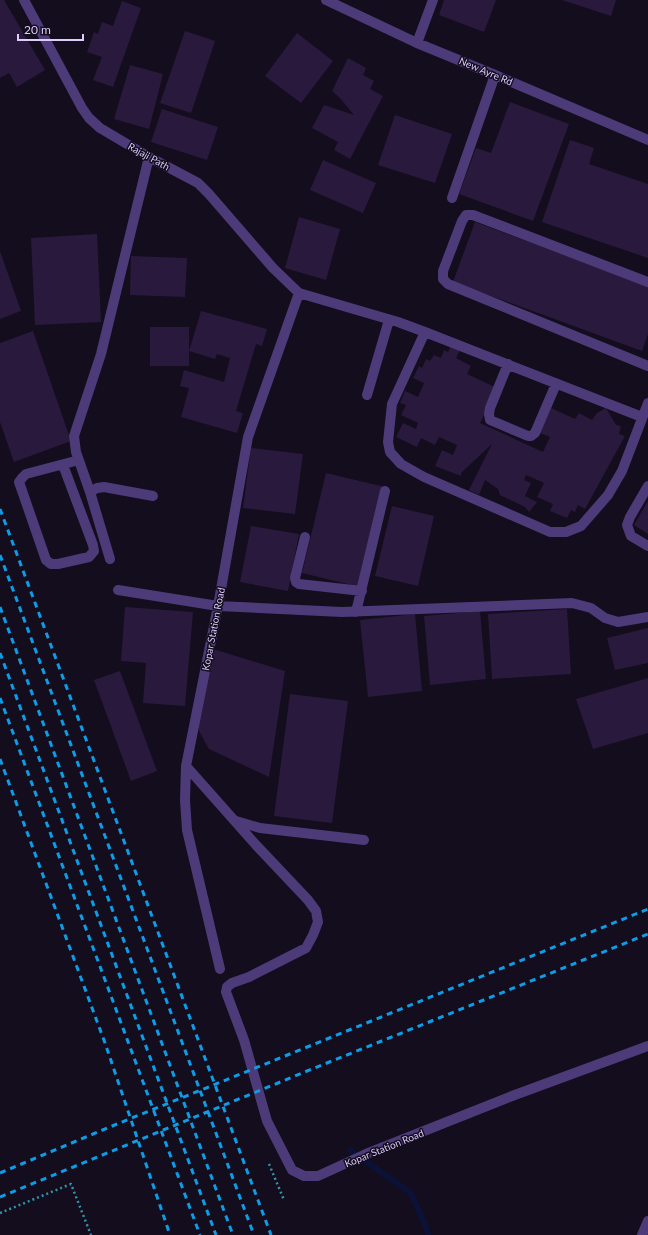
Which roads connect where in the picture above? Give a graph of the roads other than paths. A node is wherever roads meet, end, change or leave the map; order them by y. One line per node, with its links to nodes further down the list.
1 (24, 0): 7 (street, Rajaji Path)
2 (326, 0): 4 (street, New Ayre Rd)
3 (433, 0): 4 (street)
4 (417, 42): 5 (street, New Ayre Rd)
5 (495, 74): 6 (street, New Ayre Rd); 8 (street)
6 (648, 140)
7 (149, 157): 10 (street, Rajaji Path); 19 (street)
8 (452, 198)
9 (648, 282): 14 (street)
10 (299, 293): 11 (street); 30 (street, Kopar Station Road)
11 (388, 320): 12 (street); 16 (street)
12 (425, 332): 13 (street); 18 (street)
13 (508, 364): 15 (street); 15 (street)
14 (648, 366)
15 (556, 384): 18 (street)
16 (367, 395)
17 (648, 403): 18 (street)
18 (642, 417)
19 (79, 460): 20 (street); 23 (street)
20 (63, 464): 20 (street)
21 (648, 486): 26 (street)
22 (385, 491): 29 (street)
23 (90, 492): 24 (street); 27 (street)
24 (153, 496)
25 (305, 537): 29 (street)
26 (648, 546)
27 (110, 558)
28 (118, 590): 30 (street)
29 (362, 591): 31 (street)
30 (218, 606): 31 (street); 33 (street, Kopar Station Road)
31 (356, 612): 32 (street)
32 (648, 618)
33 (186, 766): 34 (street); 36 (street, Kopar Station Road)
34 (236, 821): 35 (street); 37 (street, Kopar Station Road)
35 (364, 840)
36 (220, 969)
37 (648, 1046)
38 (648, 1221): 39 (street)
39 (642, 1235)

